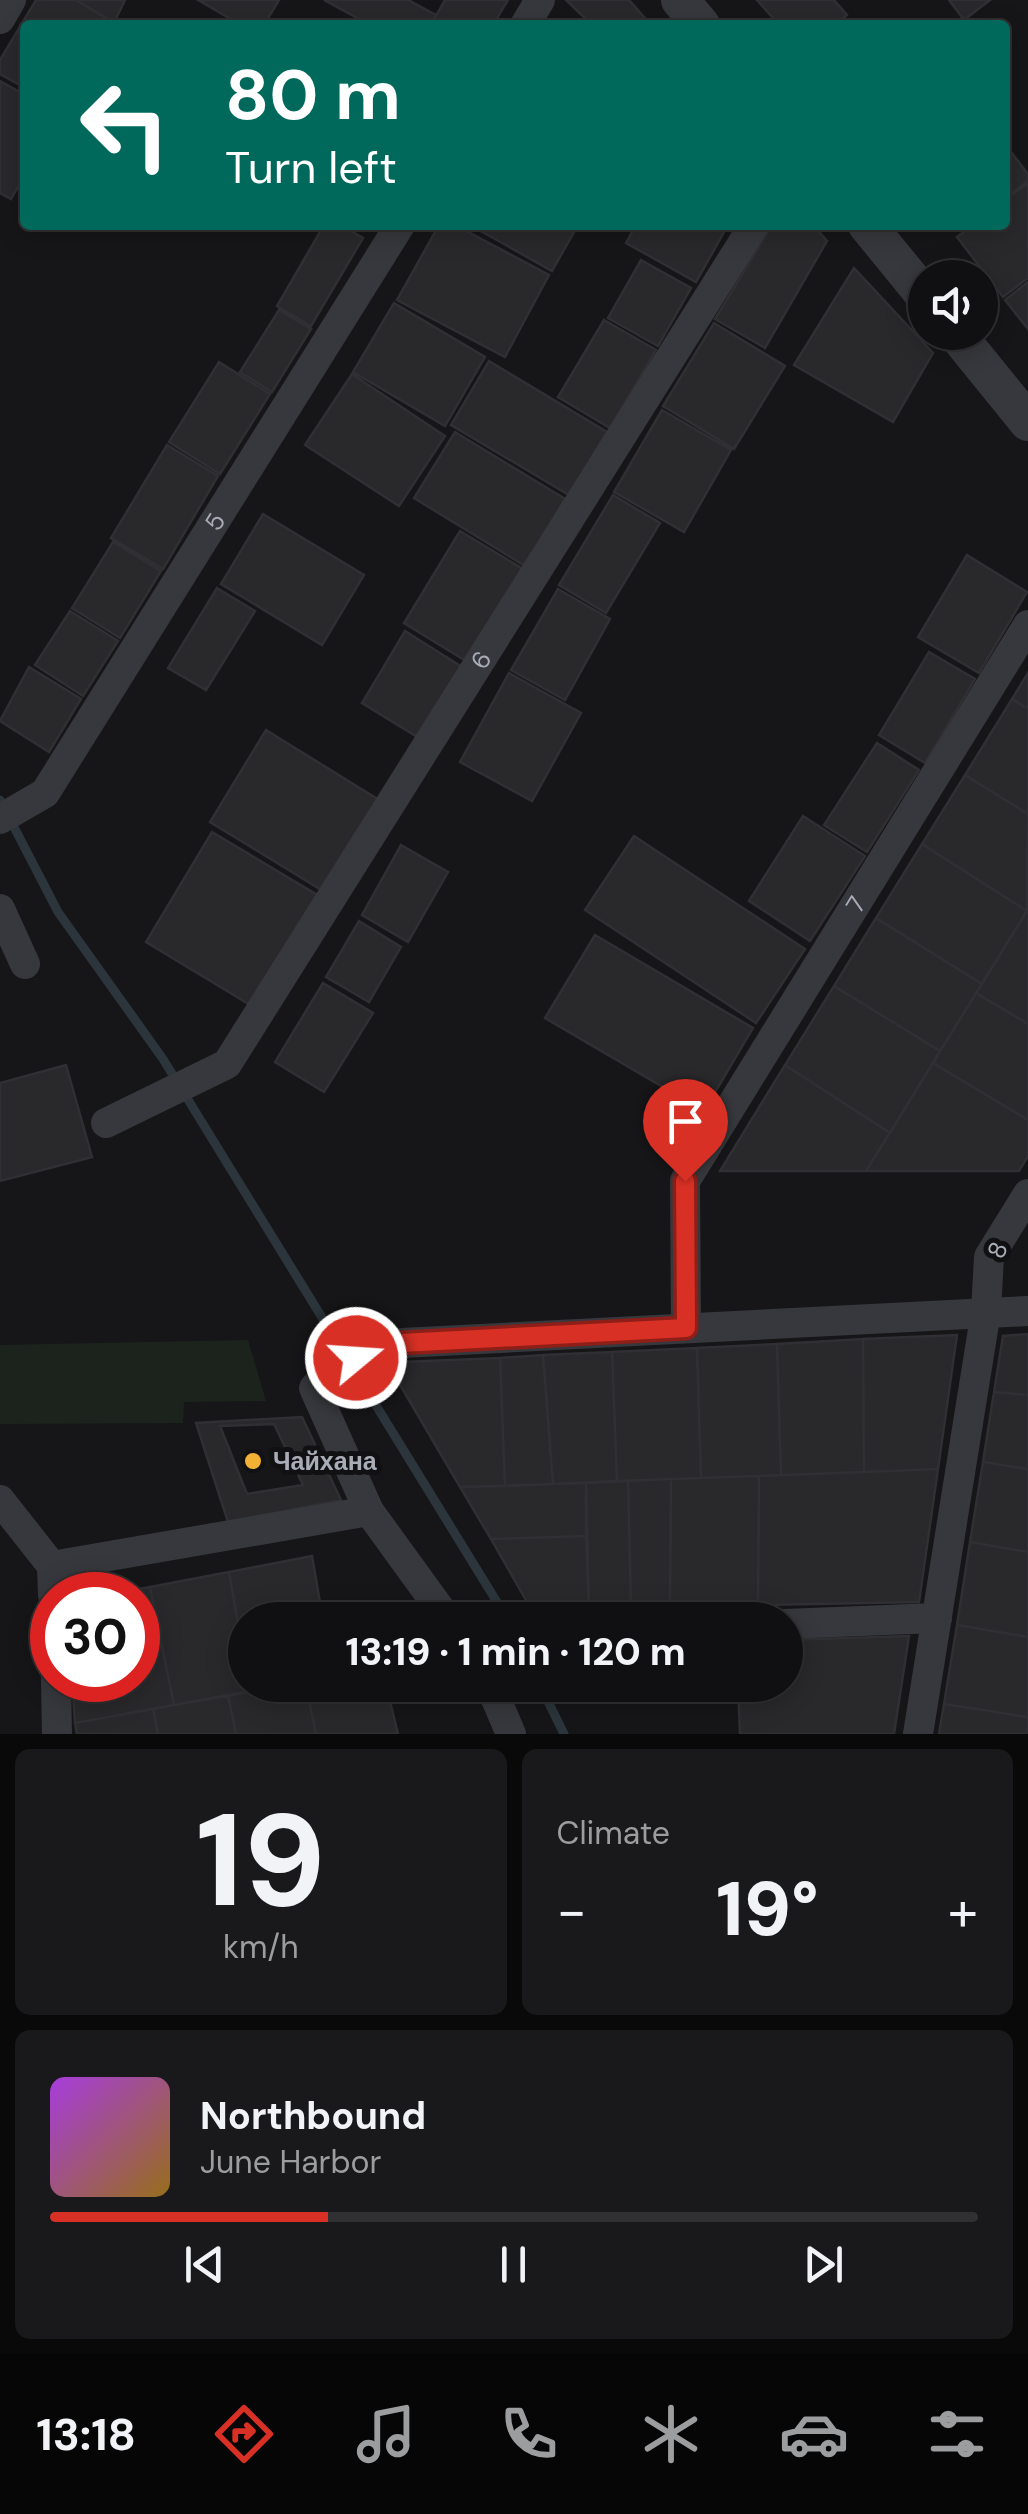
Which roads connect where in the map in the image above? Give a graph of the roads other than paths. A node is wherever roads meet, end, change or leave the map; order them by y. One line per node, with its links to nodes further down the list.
1 (12, 0): 3 (street)
2 (680, 0): 4 (street)
3 (0, 19)
4 (697, 20)
5 (397, 230): 12 (street, 5)
6 (751, 230): 15 (street, 6)
7 (871, 230): 8 (street)
8 (908, 275)
9 (970, 350): 10 (street)
10 (1028, 422)
11 (1028, 625): 19 (street, 7)
12 (11, 813)
13 (0, 909): 14 (street)
14 (25, 964)
15 (106, 1123)
16 (1028, 1194): 17 (street, 8)
17 (986, 1311): 18 (street); 19 (street); 25 (street, 8)
18 (1028, 1311)
19 (686, 1328): 21 (street)
20 (0, 1500): 22 (street)
21 (369, 1511): 23 (street); 24 (street)
22 (47, 1572)
23 (89, 1572)
24 (435, 1602)
25 (937, 1618): 26 (street); 31 (street, 8)
26 (803, 1623)
27 (56, 1702): 29 (street)
28 (497, 1702): 30 (street)
29 (57, 1734)
30 (511, 1734)
31 (918, 1734)

